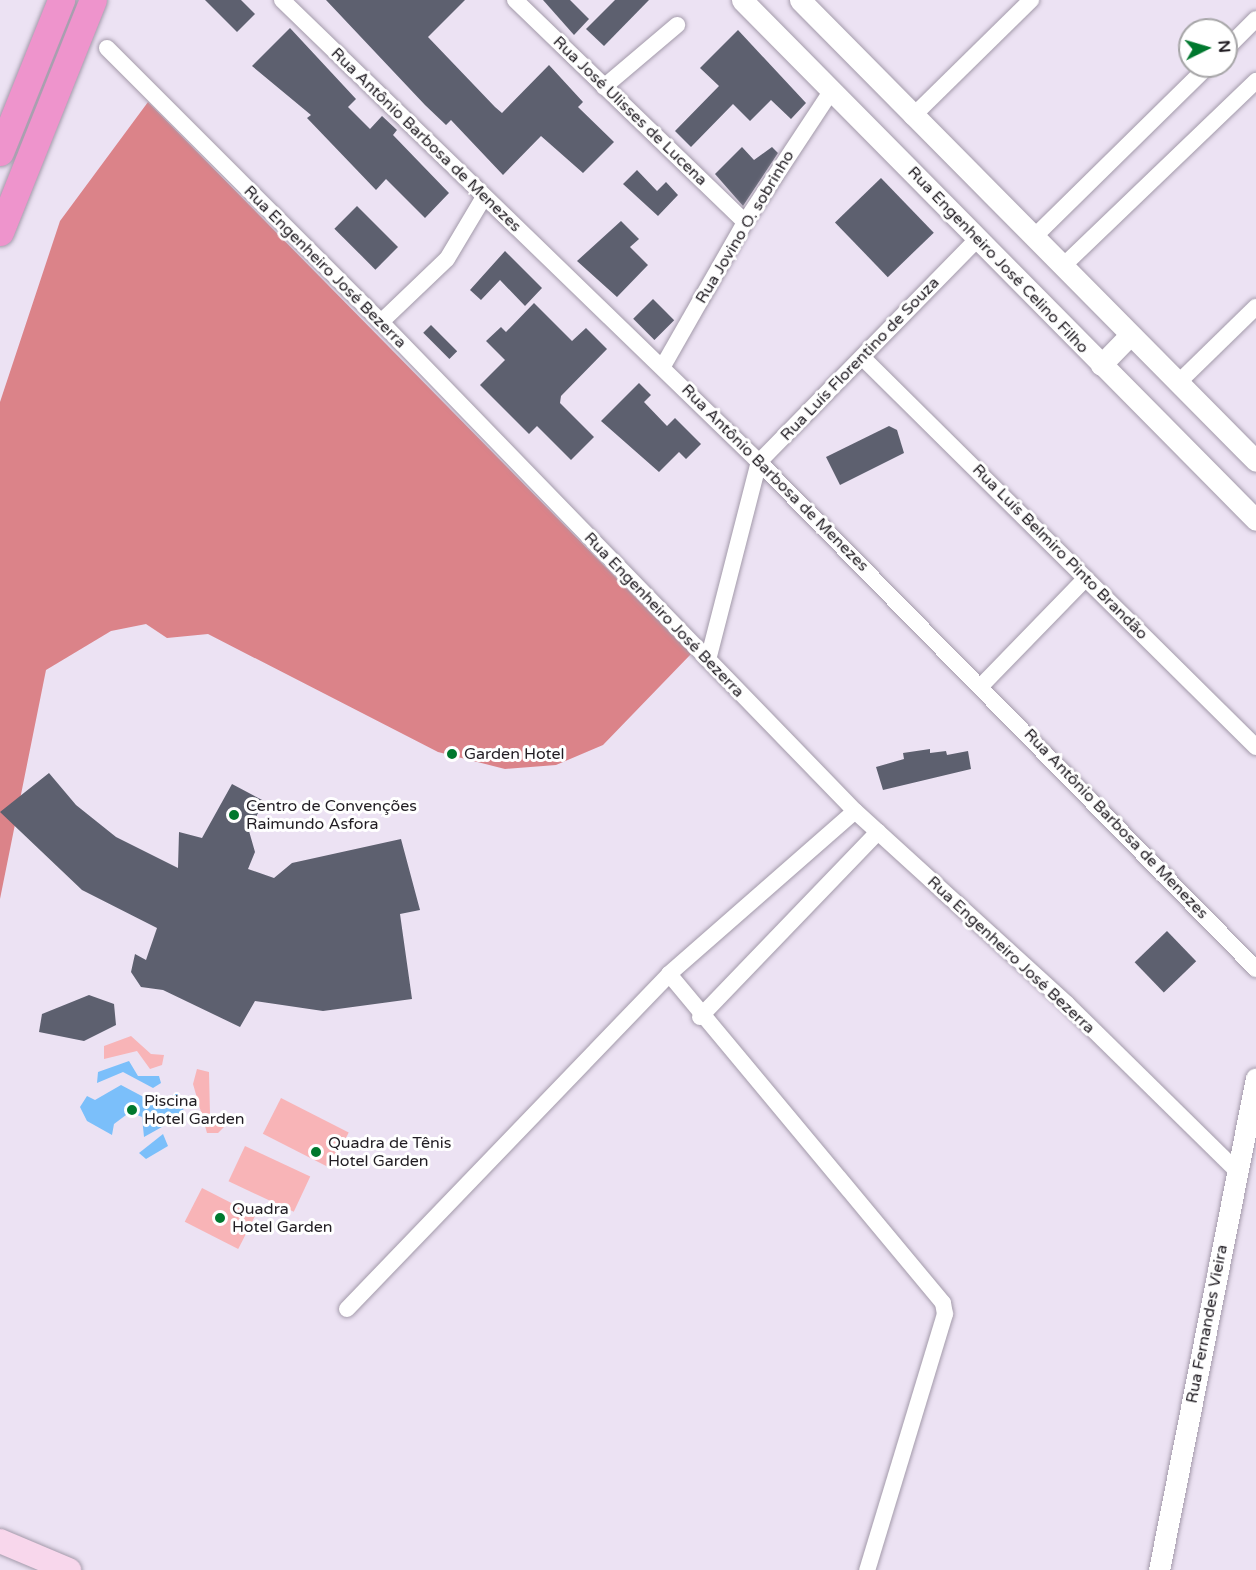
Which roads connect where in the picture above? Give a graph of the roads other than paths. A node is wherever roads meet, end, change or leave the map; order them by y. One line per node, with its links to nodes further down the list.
1 (61, 0): 17 (highway)
2 (93, 0): 20 (highway)
3 (282, 0): 18 (street, Rua Antônio Barbosa de Menezes)
4 (515, 0): 14 (street, Rua José Ulisses de Lucena)
5 (742, 0): 15 (street, Rua Engenheiro José Celino Filho)
6 (1031, 0): 16 (street)
7 (803, 1): 16 (street)
8 (1256, 19): 10 (street)
9 (677, 25): 14 (street)
10 (1238, 37)
11 (106, 48): 25 (street, Rua Engenheiro José Bezerra)
12 (1196, 78): 21 (street)
13 (1256, 81): 23 (street)
14 (604, 87): 19 (street, Rua José Ulisses de Lucena)
15 (832, 90): 19 (street, Rua Jovino O. sobrinho); 22 (street, Rua Engenheiro José Celino Filho)
16 (912, 117): 21 (street)
17 (0, 152)
18 (484, 197): 25 (street); 29 (street, Rua Antônio Barbosa de Menezes)
19 (745, 222): 29 (street, Rua Jovino O. sobrinho)
20 (0, 232)
21 (1033, 238): 23 (street)
22 (977, 239): 27 (street, Rua Luís Florentino de Souza); 28 (street, Rua Engenheiro José Celino Filho)
23 (1062, 267): 26 (street)
24 (1256, 308): 30 (street)
25 (381, 322): 35 (street, Rua Engenheiro José Bezerra)
26 (1129, 336): 28 (street); 30 (street)
27 (863, 358): 32 (street, Rua Luís Florentino de Souza); 34 (street, Rua Luís Belmiro Pinto Brandão)
28 (1101, 365): 33 (street, Rua Engenheiro José Celino Filho)
29 (663, 366): 32 (street, Rua Antônio Barbosa de Menezes)
30 (1178, 383): 31 (street)
31 (1256, 461)
32 (759, 462): 35 (street); 36 (street, Rua Antônio Barbosa de Menezes)
33 (1256, 520)
34 (1086, 578): 36 (street); 37 (street, Rua Luís Belmiro Pinto Brandão)
35 (708, 660): 38 (street, Rua Engenheiro José Bezerra)
36 (982, 686): 40 (street, Rua Antônio Barbosa de Menezes)
37 (1256, 747)
38 (855, 811): 39 (street, Rua Engenheiro José Bezerra); 41 (street)
39 (878, 832): 42 (street); 44 (street, Rua Engenheiro José Bezerra)
40 (1256, 969)
41 (669, 974): 42 (street); 45 (street)
42 (700, 1017): 48 (street)
43 (1256, 1078): 44 (street, Rua Fernandes Vieira)
44 (1234, 1168): 49 (street, Rua Fernandes Vieira)
45 (347, 1309)
46 (0, 1541): 47 (main road)
47 (69, 1570)
48 (867, 1570)
49 (1159, 1570)

